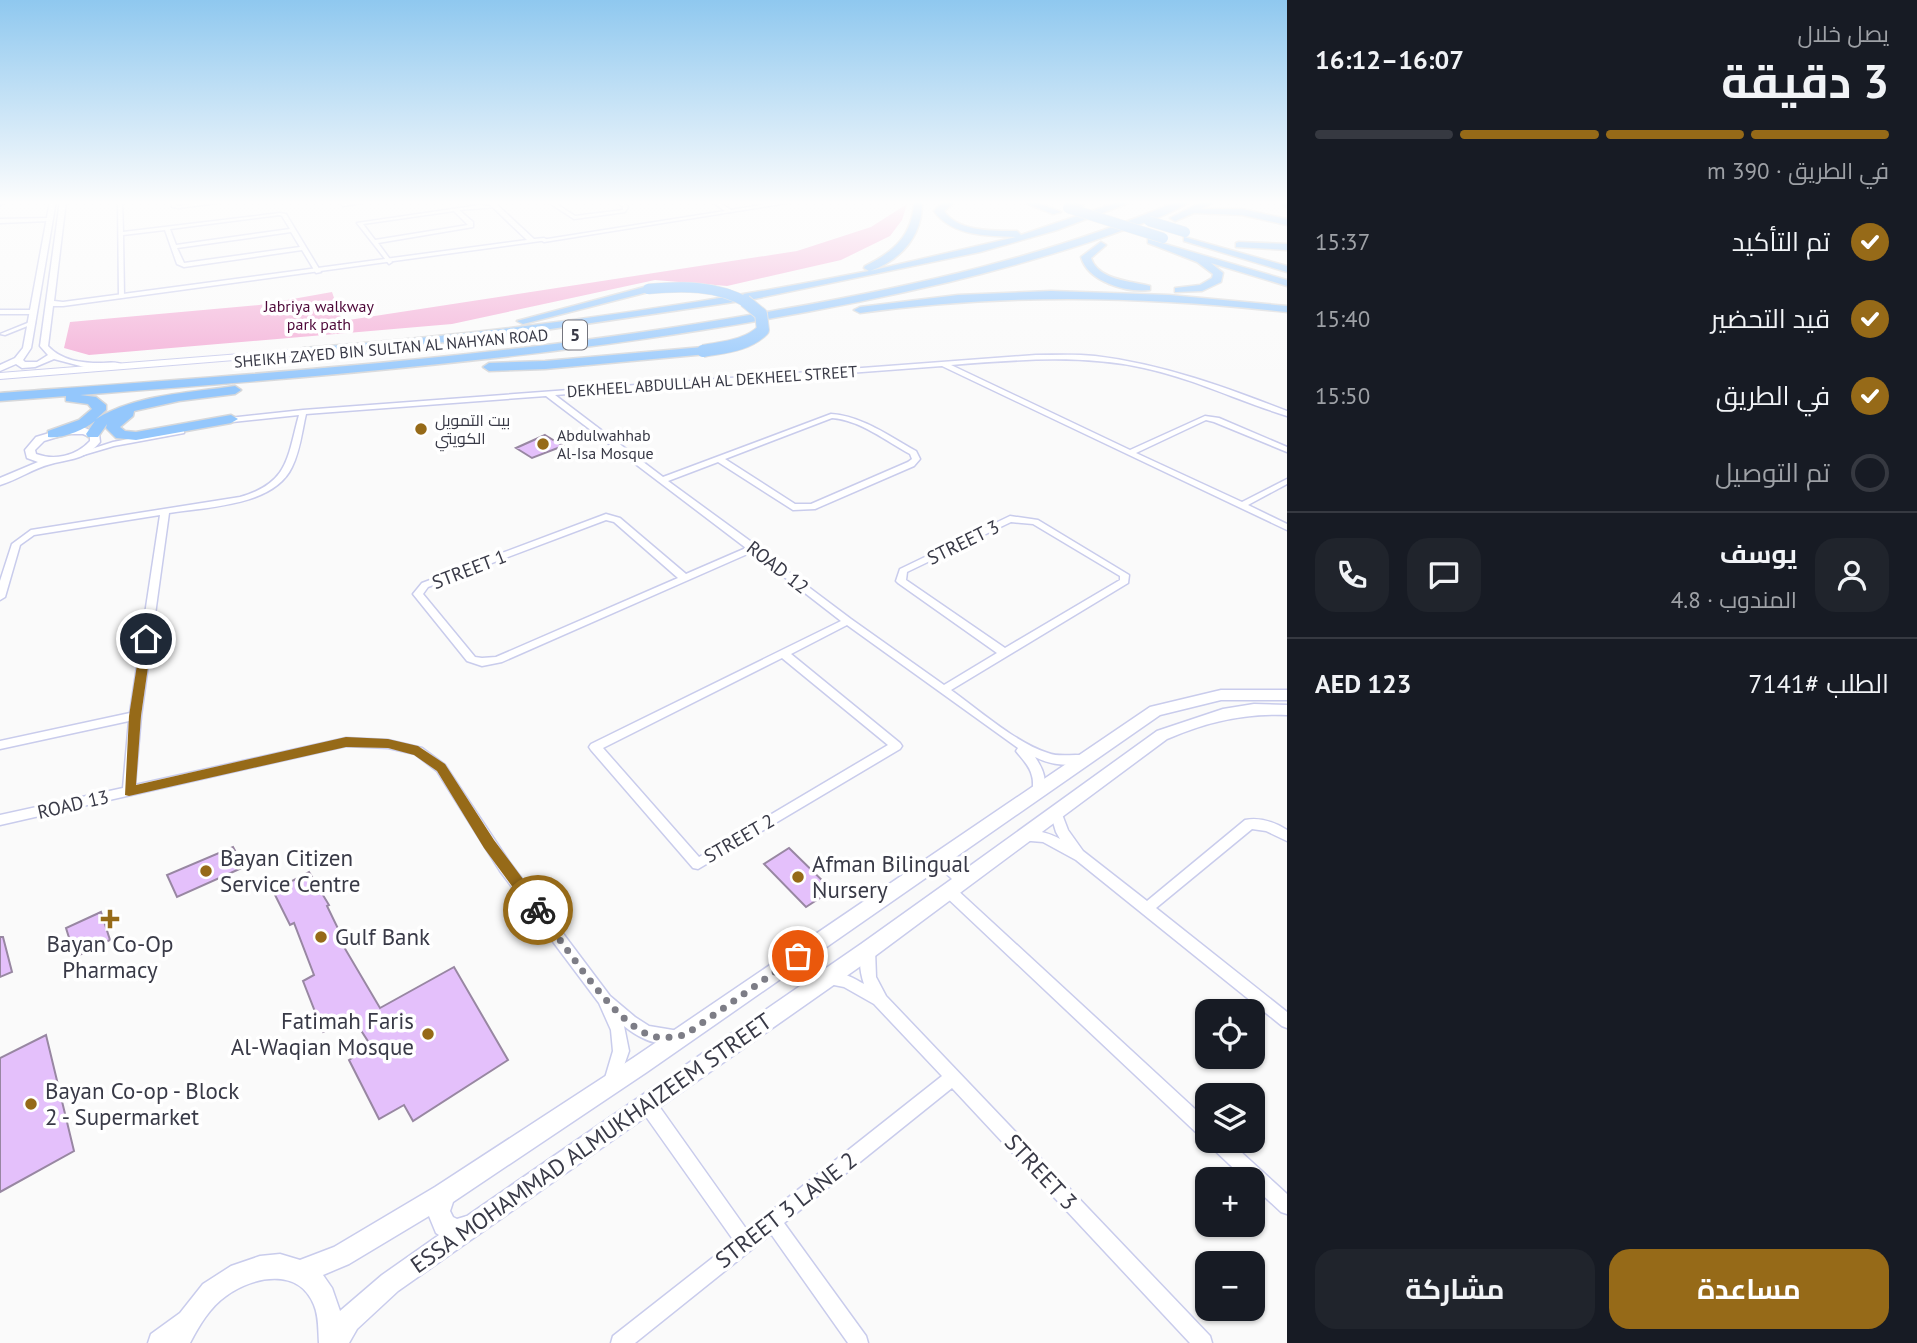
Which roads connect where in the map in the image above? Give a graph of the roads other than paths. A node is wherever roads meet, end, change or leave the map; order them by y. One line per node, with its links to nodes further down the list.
1 (42, 264): 21 (street)
2 (55, 264): 22 (street)
3 (121, 264): 20 (street)
4 (312, 264): 16 (street)
5 (377, 264): 16 (street)
6 (877, 264): 19 (highway)
7 (924, 264): 19 (highway)
8 (947, 264): 17 (highway)
9 (961, 264): 17 (highway, SHEIKH ZAYED BIN SULTAN AL NAHYAN ROAD / 5)
10 (1000, 264): 27 (highway, SHEIKH ZAYED BIN SULTAN AL NAHYAN ROAD / 5)
11 (1039, 264): 28 (highway)
12 (1088, 264): 13 (highway)
13 (1208, 264)
14 (1239, 264): 18 (highway)
15 (1248, 264): 18 (highway)
16 (318, 272): 20 (street)
17 (912, 276): 42 (highway, SHEIKH ZAYED BIN SULTAN AL NAHYAN ROAD / 5)
18 (1287, 280)
19 (822, 284): 33 (highway)
20 (121, 297): 22 (street)
21 (35, 302): 24 (street); 26 (street)
22 (49, 306): 34 (street)
23 (1287, 309): 28 (highway)
24 (10, 310): 25 (street); 26 (street)
25 (0, 312)
26 (33, 312): 29 (street)
27 (794, 312): 32 (highway); 43 (highway, SHEIKH ZAYED BIN SULTAN AL NAHYAN ROAD / 5)
28 (835, 314): 32 (highway)
29 (32, 323): 30 (street); 31 (street)
30 (1, 334): 31 (street)
31 (30, 336): 35 (street)
32 (646, 344): 39 (highway)
33 (303, 352): 36 (main road); 39 (highway, bridge)
34 (53, 355): 35 (street); 36 (street)
35 (18, 360): 38 (street)
36 (137, 364): 40 (main road)
37 (943, 364): 44 (street, DEKHEEL ABDULLAH AL DEKHEEL STREET); 48 (street, DEKHEEL ABDULLAH AL DEKHEEL STREET); 55 (street)
38 (0, 368)
39 (478, 368): 41 (highway)
40 (0, 376)
41 (271, 384): 43 (highway); 46 (highway)
42 (0, 386)
43 (97, 390): 45 (highway, SHEIKH ZAYED BIN SULTAN AL NAHYAN ROAD / 5)
44 (547, 393): 47 (street, DEKHEEL ABDULLAH AL DEKHEEL STREET); 60 (street, ROAD 12)
45 (0, 398): 50 (highway)
46 (166, 401): 49 (highway); 51 (highway)
47 (303, 412): 49 (street, DEKHEEL ABDULLAH AL DEKHEEL STREET); 64 (street)
48 (1287, 414)
49 (231, 419): 52 (street, DEKHEEL ABDULLAH AL DEKHEEL STREET)
50 (52, 434): 51 (street); 53 (street)
51 (95, 436): 52 (street, DEKHEEL ABDULLAH AL DEKHEEL STREET); 56 (street)
52 (131, 441): 56 (street, DEKHEEL ABDULLAH AL DEKHEEL STREET)
53 (30, 450): 58 (street); 59 (street)
54 (1287, 450): 55 (street)
55 (1129, 453): 63 (street)
56 (78, 455): 58 (street)
57 (719, 459): 57 (street); 60 (street)
58 (54, 460): 62 (street)
59 (0, 474)
60 (663, 480): 66 (street, ROAD 12)
61 (1287, 481): 63 (street)
62 (0, 482)
63 (1243, 505): 65 (street)
64 (165, 511): 68 (street); 76 (street)
65 (1287, 527)
66 (754, 548): 67 (street, STREET 1); 69 (street, ROAD 12)
67 (684, 578): 67 (street, STREET 1)
68 (0, 597)
69 (848, 621): 70 (street, STREET 2); 72 (street, ROAD 12)
70 (783, 653): 70 (street, STREET 2)
71 (1005, 653): 71 (street, STREET 3); 72 (street, STREET 3)
72 (943, 690): 79 (street, ROAD 12)
73 (1287, 695): 75 (street, ESSA MOHAMMAD ALMUKHAIZEEM STREET)
74 (1287, 709): 78 (street, ESSA MOHAMMAD ALMUKHAIZEEM STREET)
75 (1155, 711): 77 (street, ESSA MOHAMMAD ALMUKHAIZEEM STREET); 78 (street)
76 (135, 716): 81 (street); 84 (street)
77 (1128, 729): 80 (street); 82 (street, ESSA MOHAMMAD ALMUKHAIZEEM STREET)
78 (1174, 729): 80 (street, ESSA MOHAMMAD ALMUKHAIZEEM STREET)
79 (1011, 739): 82 (street, ROAD 12); 83 (street, ROAD 12)
80 (1153, 742): 85 (street, ESSA MOHAMMAD ALMUKHAIZEEM STREET)
81 (0, 745)
82 (1083, 759): 83 (street, ESSA MOHAMMAD ALMUKHAIZEEM STREET)
83 (1038, 790): 89 (street, ESSA MOHAMMAD ALMUKHAIZEEM STREET)
84 (129, 791): 86 (street, ROAD 13); 96 (street, ROAD 13)
85 (1056, 812): 87 (street, ESSA MOHAMMAD ALMUKHAIZEEM STREET); 90 (street)
86 (0, 820)
87 (1023, 836): 90 (street); 91 (street, ESSA MOHAMMAD ALMUKHAIZEEM STREET)
88 (1287, 836): 93 (street)
89 (944, 855): 91 (street); 99 (street, ESSA MOHAMMAD ALMUKHAIZEEM STREET)
90 (1081, 856): 93 (street)
91 (970, 875): 92 (street, ESSA MOHAMMAD ALMUKHAIZEEM STREET)
92 (949, 891): 94 (street, ESSA MOHAMMAD ALMUKHAIZEEM STREET); 103 (street)
93 (1146, 909): 98 (street)
94 (868, 950): 95 (street, ESSA MOHAMMAD ALMUKHAIZEEM STREET); 97 (street, STREET 3)
95 (828, 977): 97 (street, STREET 3); 102 (street, ESSA MOHAMMAD ALMUKHAIZEEM STREET)
96 (604, 998): 99 (street, ROAD 13); 101 (street, ROAD 13)
97 (881, 1000): 100 (street, STREET 3)
98 (1287, 1021)
99 (685, 1035): 101 (street, ESSA MOHAMMAD ALMUKHAIZEEM STREET)
100 (952, 1078): 107 (street, STREET 3 LANE 2); 117 (street, STREET 3)
101 (610, 1085): 105 (street, ESSA MOHAMMAD ALMUKHAIZEEM STREET)
102 (648, 1105): 108 (street, ESSA MOHAMMAD ALMUKHAIZEEM STREET); 109 (street)
103 (1195, 1120)
104 (1230, 1153): 106 (street)
105 (443, 1195): 108 (street); 110 (street, ESSA MOHAMMAD ALMUKHAIZEEM STREET)
106 (1287, 1206)
107 (772, 1221): 109 (street, STREET 3 LANE 2); 116 (street)
108 (471, 1226): 114 (street, ESSA MOHAMMAD ALMUKHAIZEEM STREET)
109 (745, 1242): 115 (street, STREET 3 LANE 2)
110 (301, 1271): 111 (street); 114 (street)
111 (188, 1320): 112 (street); 113 (street)
112 (160, 1343)
113 (177, 1343)
114 (334, 1343)
115 (620, 1343)
116 (859, 1343)
117 (1203, 1343)

